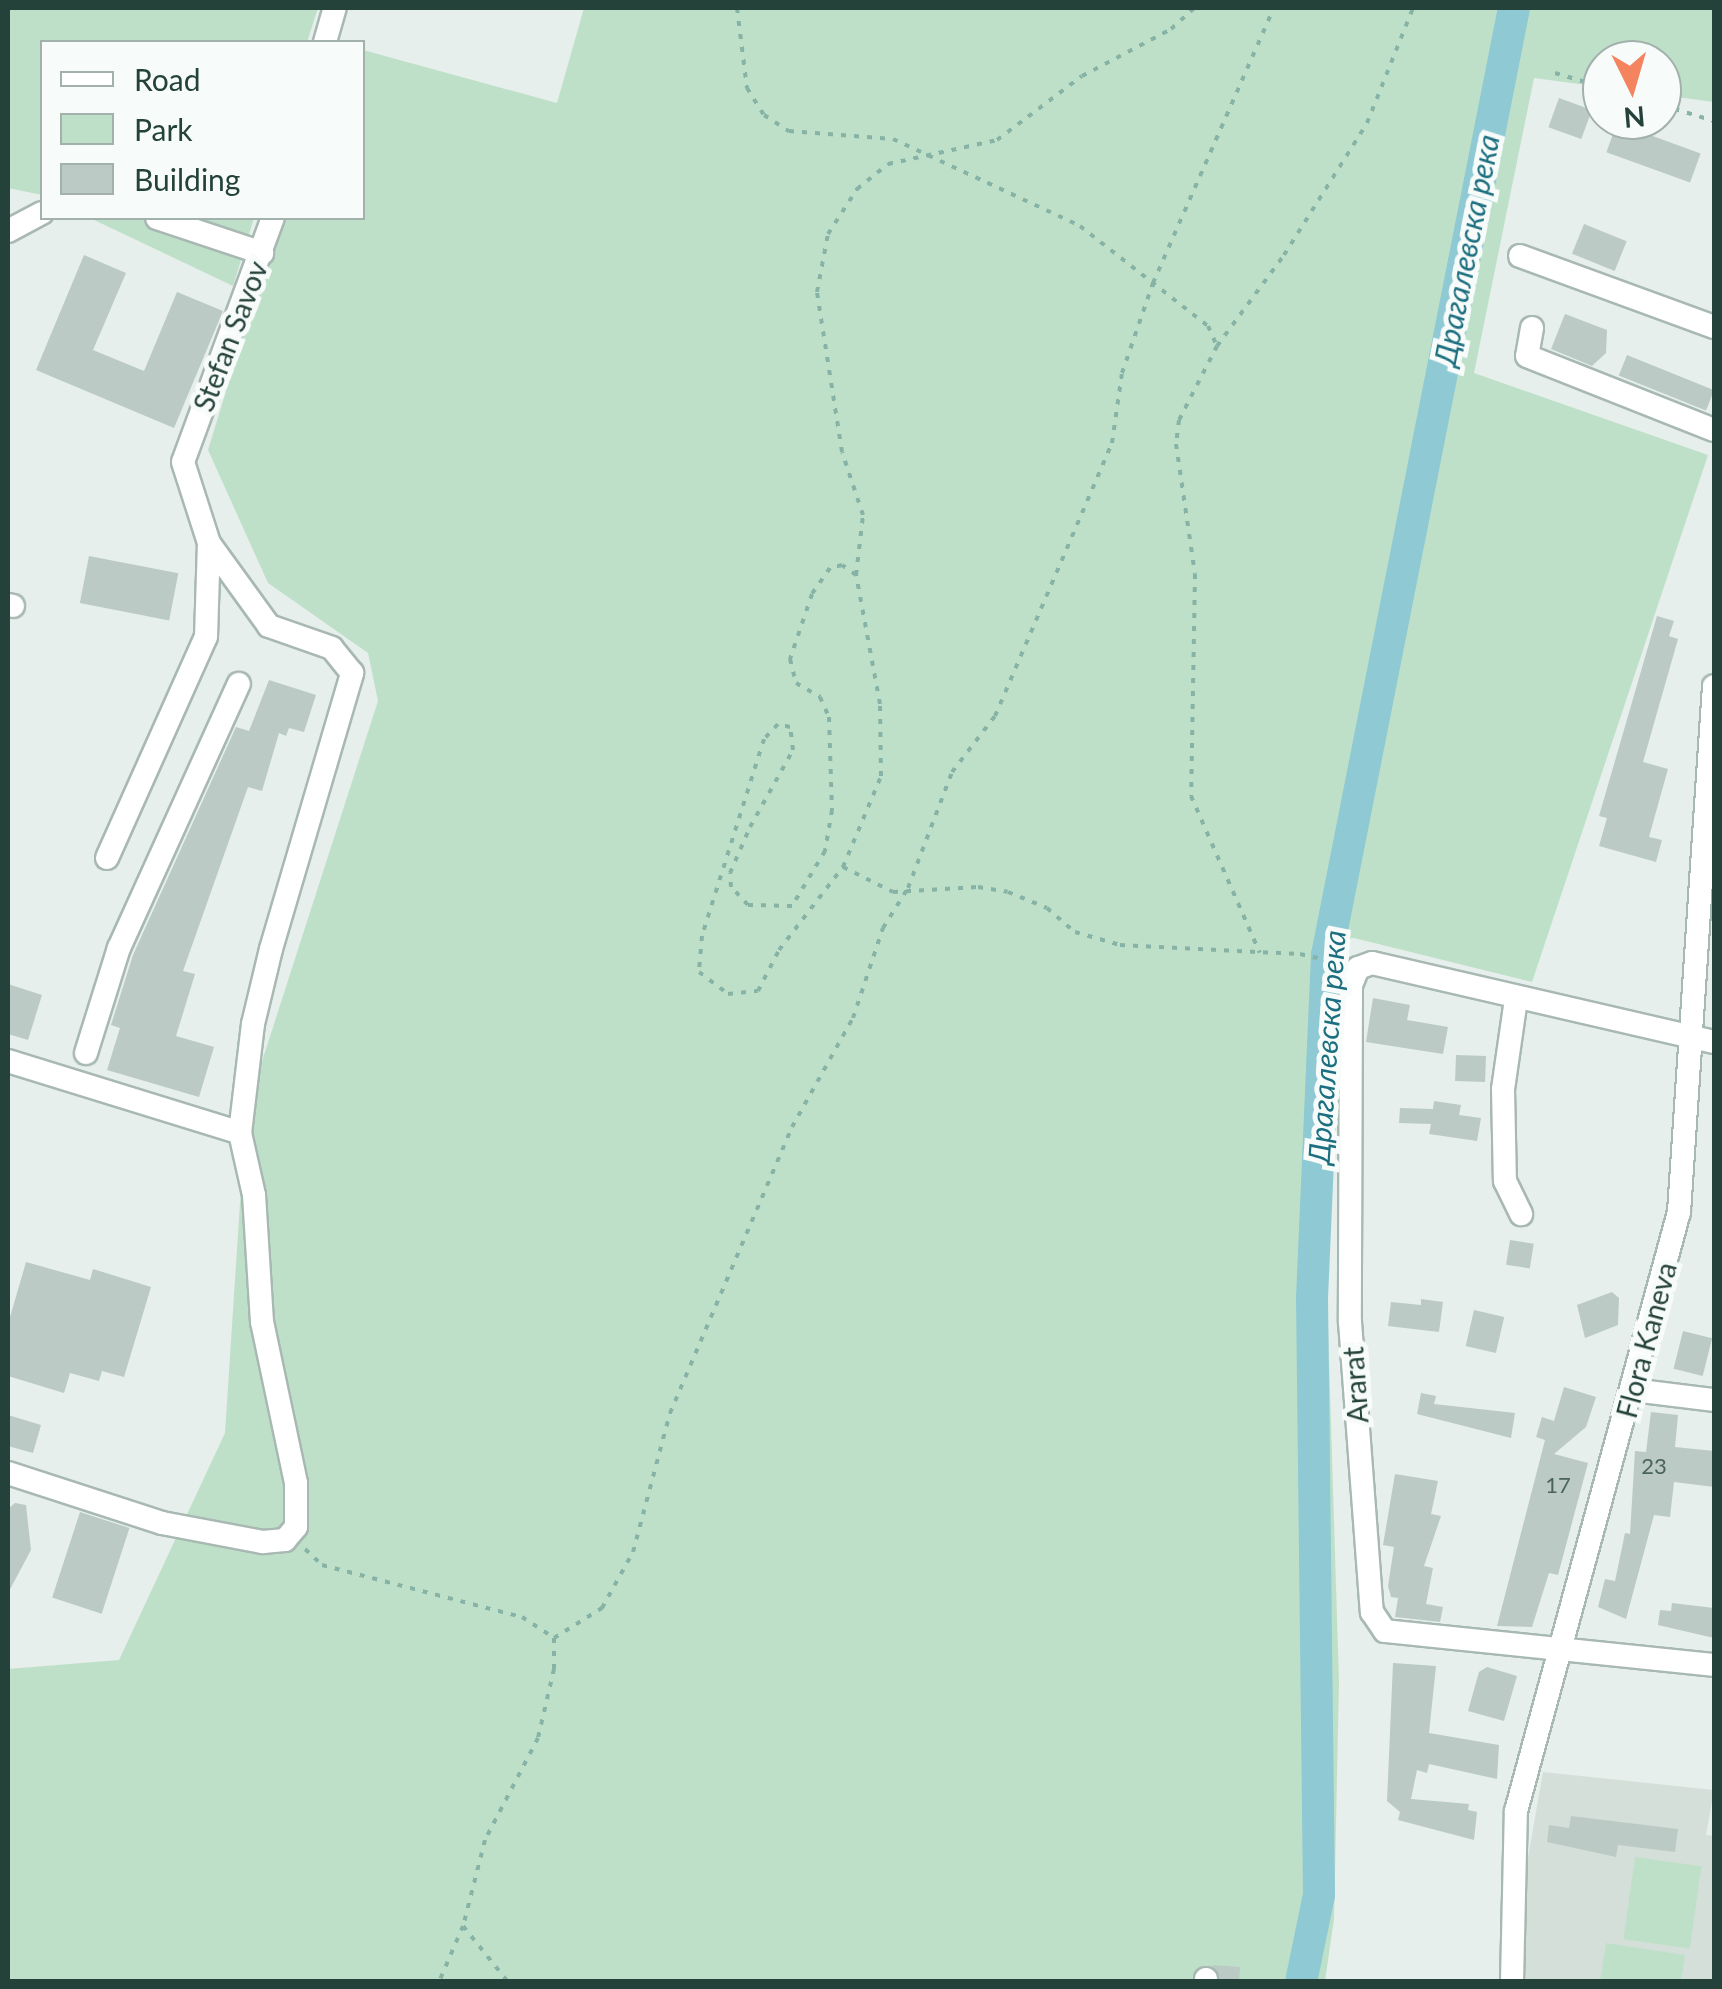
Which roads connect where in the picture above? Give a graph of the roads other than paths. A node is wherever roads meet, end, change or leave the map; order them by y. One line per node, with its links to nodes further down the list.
1 (335, 8): 2 (street)
2 (325, 40)
3 (40, 215): 6 (street)
4 (163, 220): 7 (street)
5 (272, 220): 7 (street, Stefan Savov)
6 (8, 231)
7 (262, 253): 12 (street, Stefan Savov)
8 (1520, 256): 9 (street)
9 (1714, 327)
10 (1532, 328): 11 (street)
11 (1714, 430)
12 (209, 543): 16 (street); 22 (street)
13 (239, 684): 21 (street)
14 (1714, 686): 15 (street, Flora Kaneva)
15 (1710, 856): 18 (street, Flora Kaneva)
16 (106, 858)
17 (1516, 1000): 18 (street); 23 (street); 27 (street, Ararat)
18 (1691, 1037): 19 (street); 24 (street, Flora Kaneva)
19 (1714, 1042)
20 (8, 1062): 21 (street)
21 (75, 1069): 22 (street)
22 (240, 1133): 26 (street)
23 (1521, 1214)
24 (1632, 1390): 25 (street); 27 (street, Flora Kaneva)
25 (1714, 1400)
26 (8, 1474)
27 (1563, 1645): 28 (street, Ararat); 29 (street, Flora Kaneva)
28 (1714, 1665)
29 (1512, 1982)

